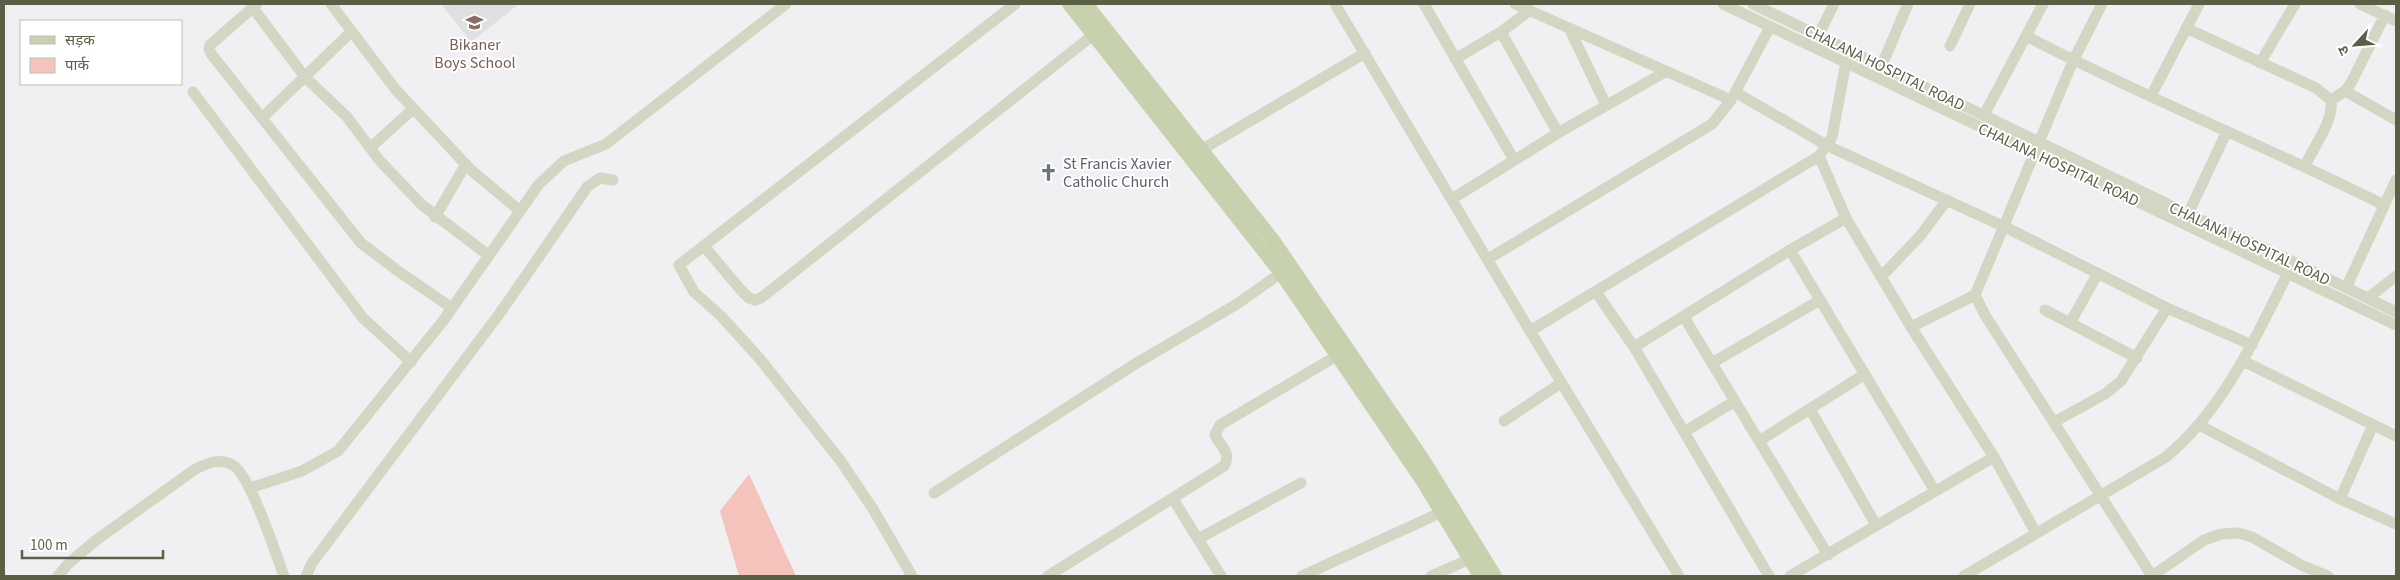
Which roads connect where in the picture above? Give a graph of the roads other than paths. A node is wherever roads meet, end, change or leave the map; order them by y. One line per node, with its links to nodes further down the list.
1 (331, 4): 26 (street)
2 (786, 4): 66 (street)
3 (1015, 4): 71 (street)
4 (1069, 4): 28 (main road)
5 (1086, 4): 56 (main road)
6 (1335, 4): 33 (street)
7 (1424, 4): 34 (street)
8 (1515, 4): 20 (street)
9 (1722, 4): 23 (street, CHALANA HOSPITAL ROAD)
10 (1753, 4): 29 (street, CHALANA HOSPITAL ROAD)
11 (1834, 4): 29 (street)
12 (1908, 4): 38 (street)
13 (1970, 4): 31 (street)
14 (2043, 4): 30 (street)
15 (2102, 4): 35 (street)
16 (2199, 4): 25 (street)
17 (2295, 4): 37 (street)
18 (2360, 4): 21 (street)
19 (255, 6): 40 (street); 49 (street)
20 (1530, 10): 24 (street); 27 (street)
21 (2385, 15): 22 (street); 41 (street)
22 (2396, 21)
23 (1770, 26): 36 (street, CHALANA HOSPITAL ROAD); 43 (street)
24 (1569, 28): 39 (street); 46 (street)
25 (2186, 28): 37 (street); 44 (street)
26 (351, 32): 40 (street); 47 (street)
27 (1501, 32): 34 (street); 52 (street)
28 (1093, 35): 71 (street); 76 (main road)
29 (1818, 36): 32 (street, CHALANA HOSPITAL ROAD)
30 (2026, 36): 35 (street); 48 (street)
31 (1950, 46)
32 (1847, 49): 36 (street); 38 (street, CHALANA HOSPITAL ROAD)
33 (1365, 53): 56 (street); 63 (street)
34 (1455, 59): 58 (street)
35 (2073, 61): 44 (street); 54 (street)
36 (1846, 62): 53 (street); 54 (street, CHALANA HOSPITAL ROAD)
37 (2260, 63): 45 (street)
38 (1881, 67): 48 (street, CHALANA HOSPITAL ROAD)
39 (1665, 72): 43 (street); 46 (street)
40 (305, 77): 49 (street); 55 (street)
41 (2345, 91): 45 (street); 50 (street)
42 (193, 92): 100 (street)
43 (1733, 96): 53 (street); 74 (street)
44 (2151, 96): 51 (street)
45 (2331, 100): 60 (street)
46 (1606, 105): 52 (street)
47 (414, 108): 55 (street); 59 (street)
48 (1984, 115): 54 (street, CHALANA HOSPITAL ROAD)
49 (262, 118): 86 (street)
50 (2396, 120)
51 (2227, 131): 60 (street); 67 (street)
52 (1558, 133): 58 (street)
53 (1828, 146): 57 (street); 64 (street)
54 (2036, 147): 67 (street, CHALANA HOSPITAL ROAD); 70 (street); 78 (street, CHALANA HOSPITAL ROAD)
55 (370, 148): 68 (street)
56 (1201, 150): 138 (main road)
57 (1819, 156): 69 (street); 82 (street)
58 (1514, 160): 63 (street)
59 (466, 164): 66 (street); 68 (street)
60 (2304, 166): 65 (street)
61 (613, 180): 131 (street)
62 (2396, 180): 65 (street)
63 (1452, 199): 74 (street)
64 (1948, 200): 70 (street); 80 (street)
65 (2384, 205): 81 (street)
66 (520, 211): 73 (street)
67 (2188, 214): 75 (street, CHALANA HOSPITAL ROAD)
68 (435, 217): 73 (street)
69 (1846, 218): 72 (street); 80 (street)
70 (2005, 227): 77 (street); 83 (street)
71 (704, 246): 132 (street)
72 (1790, 250): 85 (street); 90 (street)
73 (488, 255): 86 (street)
74 (1488, 259): 94 (street)
75 (2293, 263): 78 (street); 81 (street, CHALANA HOSPITAL ROAD)
76 (1282, 272): 97 (main road); 117 (street)
77 (2098, 273): 87 (street); 91 (street)
78 (2288, 273): 92 (street, CHALANA HOSPITAL ROAD); 95 (street)
79 (2396, 276): 84 (street)
80 (1881, 277): 93 (street)
81 (2346, 288): 84 (street, CHALANA HOSPITAL ROAD)
82 (1596, 292): 94 (street); 96 (street)
83 (1975, 295): 93 (street); 107 (street)
84 (2368, 298): 89 (street, CHALANA HOSPITAL ROAD)
85 (1820, 300): 101 (street); 102 (street)
86 (452, 308): 100 (street)
87 (2167, 308): 95 (street); 98 (street)
88 (2044, 310): 91 (street)
89 (2396, 312)
90 (1684, 317): 96 (street); 101 (street)
91 (2070, 323): 98 (street)
92 (2396, 325)
93 (1911, 328): 113 (street)
94 (1530, 332): 103 (street)
95 (2252, 345): 99 (street)
96 (1634, 348): 110 (street)
97 (1338, 355): 119 (street); 121 (main road)
98 (2137, 358): 107 (street)
99 (2243, 361): 108 (street); 109 (street)
100 (411, 362): 115 (street)
101 (1712, 363): 104 (street)
102 (1865, 374): 105 (street); 116 (street)
103 (1562, 383): 106 (street); 139 (street)
104 (1735, 402): 110 (street); 112 (street)
105 (1810, 408): 112 (street); 123 (street)
106 (1504, 421)
107 (2054, 422): 118 (street)
108 (2199, 425): 118 (street); 120 (street)
109 (2373, 425): 111 (street); 120 (street)
110 (1684, 432): 140 (street)
111 (2396, 436)
112 (1759, 441): 126 (street)
113 (1994, 457): 116 (street); 124 (street)
114 (1300, 483): 125 (street)
115 (250, 488): 129 (street); 130 (street)
116 (1935, 491): 123 (street)
117 (934, 492)
118 (2102, 495): 124 (street); 143 (street)
119 (1173, 499): 125 (street); 133 (street)
120 (2340, 499): 122 (street)
121 (1442, 512): 127 (main road); 135 (street)
122 (2396, 524)
123 (1876, 526): 126 (street)
124 (2036, 533): 142 (street)
125 (1198, 539): 134 (street)
126 (1828, 555): 141 (street)
127 (1470, 559): 136 (street); 137 (main road)
128 (2301, 565): 143 (street); 144 (street); 145 (street)
129 (58, 576)
130 (284, 576)
131 (306, 576)
132 (912, 576)
133 (1048, 576)
134 (1221, 576)
135 (1302, 576)
136 (1431, 576)
137 (1480, 576)
138 (1495, 576)
139 (1679, 576)
140 (1769, 576)
141 (1790, 576)
142 (1964, 576)
143 (2152, 576)
144 (2297, 576)
145 (2328, 576)

